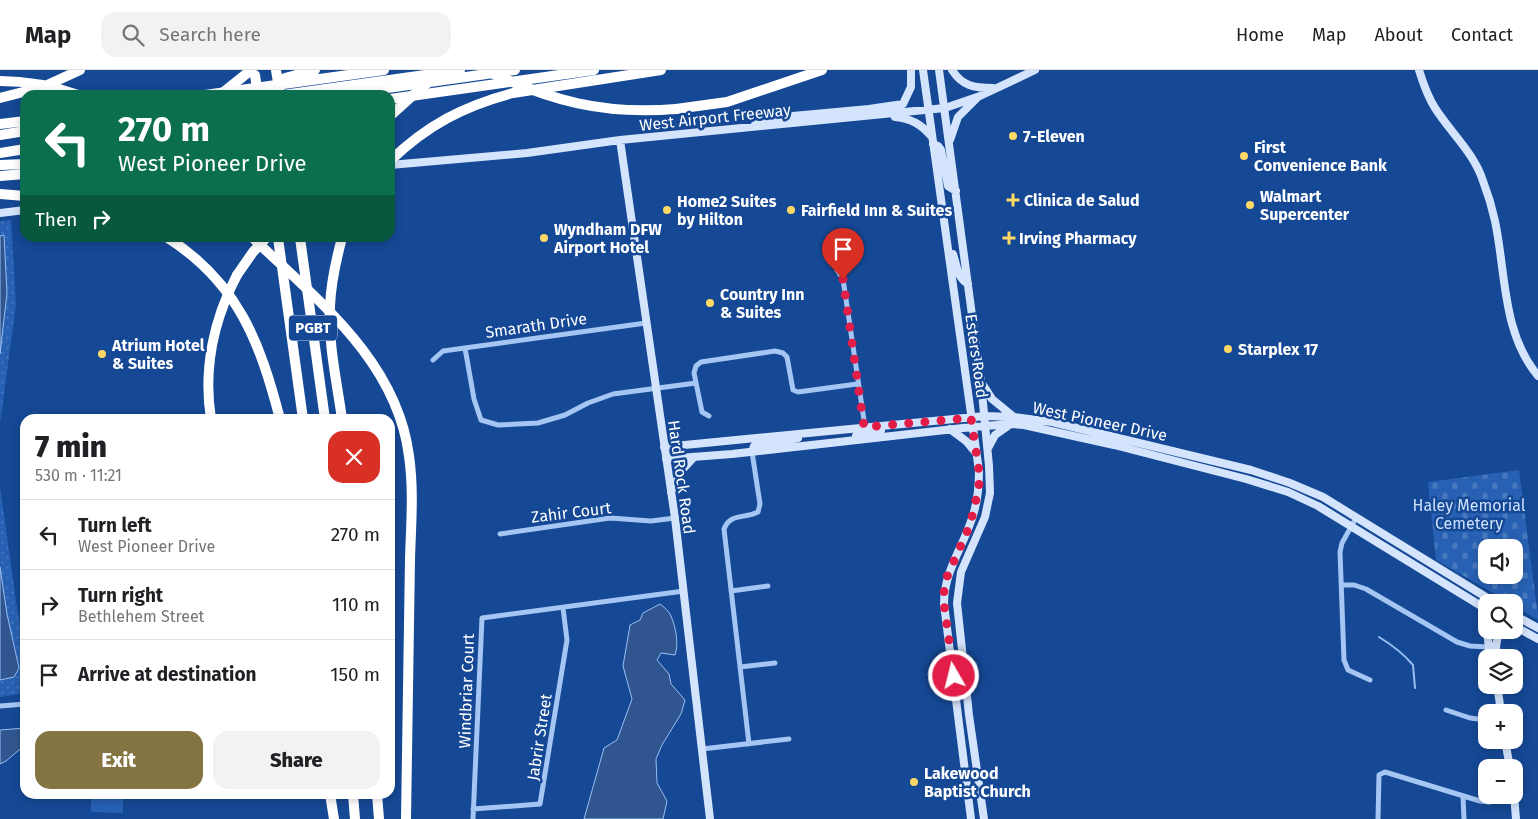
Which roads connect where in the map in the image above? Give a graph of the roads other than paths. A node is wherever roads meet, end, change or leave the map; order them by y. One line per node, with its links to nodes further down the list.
1 (80, 70): 22 (highway, bridge)
2 (253, 70): 24 (highway, bridge); 26 (highway, bridge)
3 (276, 70): 27 (highway, bridge)
4 (315, 70): 21 (highway)
5 (384, 70): 21 (highway)
6 (445, 70): 36 (highway, bridge)
7 (460, 70): 28 (highway)
8 (485, 70): 12 (highway, bridge)
9 (515, 70): 29 (highway)
10 (594, 70): 33 (highway)
11 (661, 70): 50 (highway)
12 (822, 70)
13 (923, 70): 35 (main road, Esters Road)
14 (939, 70): 34 (main road, Esters Road)
15 (952, 70): 20 (main road)
16 (1035, 70): 20 (main road, West Airport Freeway)
17 (1419, 70): 75 (main road)
18 (911, 72): 40 (main road)
19 (0, 81): 23 (highway, bridge)
20 (998, 88): 31 (main road, West Airport Freeway)
21 (245, 89): 25 (highway)
22 (31, 90)
23 (58, 90)
24 (227, 90)
25 (238, 90)
26 (257, 90)
27 (280, 90)
28 (317, 90)
29 (373, 90)
30 (20, 93): 32 (highway, bridge)
31 (980, 96): 34 (main road, West Airport Freeway); 47 (main road)
32 (0, 98)
33 (395, 98)
34 (945, 108): 35 (main road, West Airport Freeway); 47 (main road, Esters Road)
35 (928, 110): 37 (main road, West Airport Freeway); 45 (main road, Esters Road)
36 (395, 111)
37 (884, 115): 40 (main road, West Airport Freeway); 45 (main road)
38 (20, 122): 39 (highway)
39 (0, 124)
40 (747, 128): 44 (main road, West Airport Freeway)
41 (20, 132): 42 (highway)
42 (0, 135)
43 (20, 139): 46 (highway)
44 (620, 140): 53 (main road, West Airport Freeway); 72 (main road, Hard Rock Road)
45 (933, 141): 56 (main road); 57 (main road, Esters Road)
46 (0, 142)
47 (949, 142): 56 (main road, Esters Road)
48 (20, 150): 49 (highway)
49 (0, 152)
50 (395, 157)
51 (20, 164): 52 (highway)
52 (0, 165)
53 (395, 165)
54 (20, 174): 55 (highway)
55 (0, 176)
56 (956, 191): 57 (main road); 70 (main road, Esters Road)
57 (940, 193): 68 (main road, Esters Road)
58 (0, 194): 59 (highway)
59 (20, 196)
60 (20, 211): 61 (main road)
61 (0, 213)
62 (174, 242): 81 (highway)
63 (256, 242): 144 (highway, bridge)
64 (262, 242): 80 (highway, bridge)
65 (279, 242): 82 (highway, PGBT)
66 (301, 242): 83 (highway, PGBT)
67 (341, 242): 84 (highway)
68 (947, 244): 70 (main road); 71 (main road, Esters Road)
69 (837, 270): 78 (street)
70 (968, 284): 71 (main road); 76 (main road, Esters Road)
71 (953, 286): 87 (main road, Esters Road)
72 (646, 323): 73 (street, Smarath Drive); 79 (main road, Hard Rock Road)
73 (465, 348): 74 (street, Smarath Drive); 79 (street)
74 (433, 360)
75 (1538, 376)
76 (981, 382): 86 (main road, Esters Road); 88 (main road)
77 (696, 383): 78 (street); 79 (street); 85 (street)
78 (857, 384): 92 (street)
79 (656, 388): 96 (main road, Hard Rock Road)
80 (210, 414)
81 (279, 414)
82 (303, 414)
83 (324, 414)
84 (341, 414)
85 (709, 416)
86 (985, 416): 87 (main road, West Pioneer Drive); 88 (main road, West Pioneer Drive); 90 (main road, Esters Road)
87 (971, 418): 89 (main road, West Pioneer Drive); 91 (main road, Esters Road)
88 (1012, 421): 90 (main road, West Pioneer Drive); 97 (main road); 104 (main road, West Pioneer Drive); 105 (main road, West Pioneer Drive)
89 (892, 425): 92 (main road, West Pioneer Drive); 95 (main road)
90 (986, 425): 91 (main road, West Pioneer Drive); 97 (main road, Esters Road)
91 (972, 426): 93 (main road, West Pioneer Drive); 99 (main road, Esters Road)
92 (864, 427): 94 (main road, West Pioneer Drive)
93 (950, 429): 95 (main road, West Pioneer Drive); 99 (main road)
94 (811, 432): 96 (main road, West Pioneer Drive); 98 (main road)
95 (850, 440): 98 (main road, West Pioneer Drive)
96 (664, 447): 101 (main road, Hard Rock Road)
97 (988, 450): 116 (main road, Esters Road)
98 (752, 452): 100 (main road, West Pioneer Drive); 110 (street)
99 (977, 454): 118 (main road, Esters Road)
100 (694, 457): 101 (main road, West Pioneer Drive); 102 (main road)
101 (666, 459): 102 (main road, Hard Rock Road)
102 (671, 492): 103 (main road, Hard Rock Road)
103 (675, 518): 106 (street, Zahir Court); 109 (main road, Hard Rock Road)
104 (1356, 518): 105 (street); 111 (main road, West Pioneer Drive)
105 (1350, 527): 107 (street); 112 (main road, West Pioneer Drive)
106 (500, 534)
107 (1342, 585): 121 (street); 124 (street)
108 (768, 586): 110 (street)
109 (684, 591): 113 (street, Windbriar Court); 133 (main road, Hard Rock Road)
110 (731, 591): 123 (street)
111 (1481, 594)
112 (1478, 604)
113 (563, 608): 140 (street, Jabrir Street); 140 (street, Windbriar Court)
114 (1523, 620): 115 (main road)
115 (1538, 628)
116 (959, 630): 118 (main road); 129 (main road, Esters Road)
117 (1523, 631): 120 (main road)
118 (948, 632): 130 (main road, Esters Road)
119 (1488, 639): 121 (main road)
120 (1538, 639)
121 (1488, 647)
122 (775, 663): 123 (street)
123 (740, 667): 132 (street)
124 (1370, 680)
125 (20, 704): 126 (street)
126 (0, 706)
127 (1446, 710): 128 (street)
128 (1478, 719)
129 (972, 733): 130 (main road); 148 (main road, Esters Road)
130 (961, 734): 147 (main road, Esters Road)
131 (789, 739): 132 (street)
132 (749, 744): 133 (street)
133 (702, 749): 146 (main road, Hard Rock Road)
134 (1463, 796): 138 (street); 149 (street); 150 (street)
135 (331, 799): 141 (highway)
136 (353, 799): 142 (highway)
137 (377, 799): 143 (highway)
138 (1478, 799)
139 (1515, 804): 151 (main road)
140 (473, 809): 145 (street, Windbriar Court)
141 (334, 819)
142 (354, 819)
143 (379, 819)
144 (406, 819)
145 (473, 819)
146 (710, 819)
147 (972, 819)
148 (984, 819)
149 (1378, 819)
150 (1464, 819)
151 (1516, 819)

